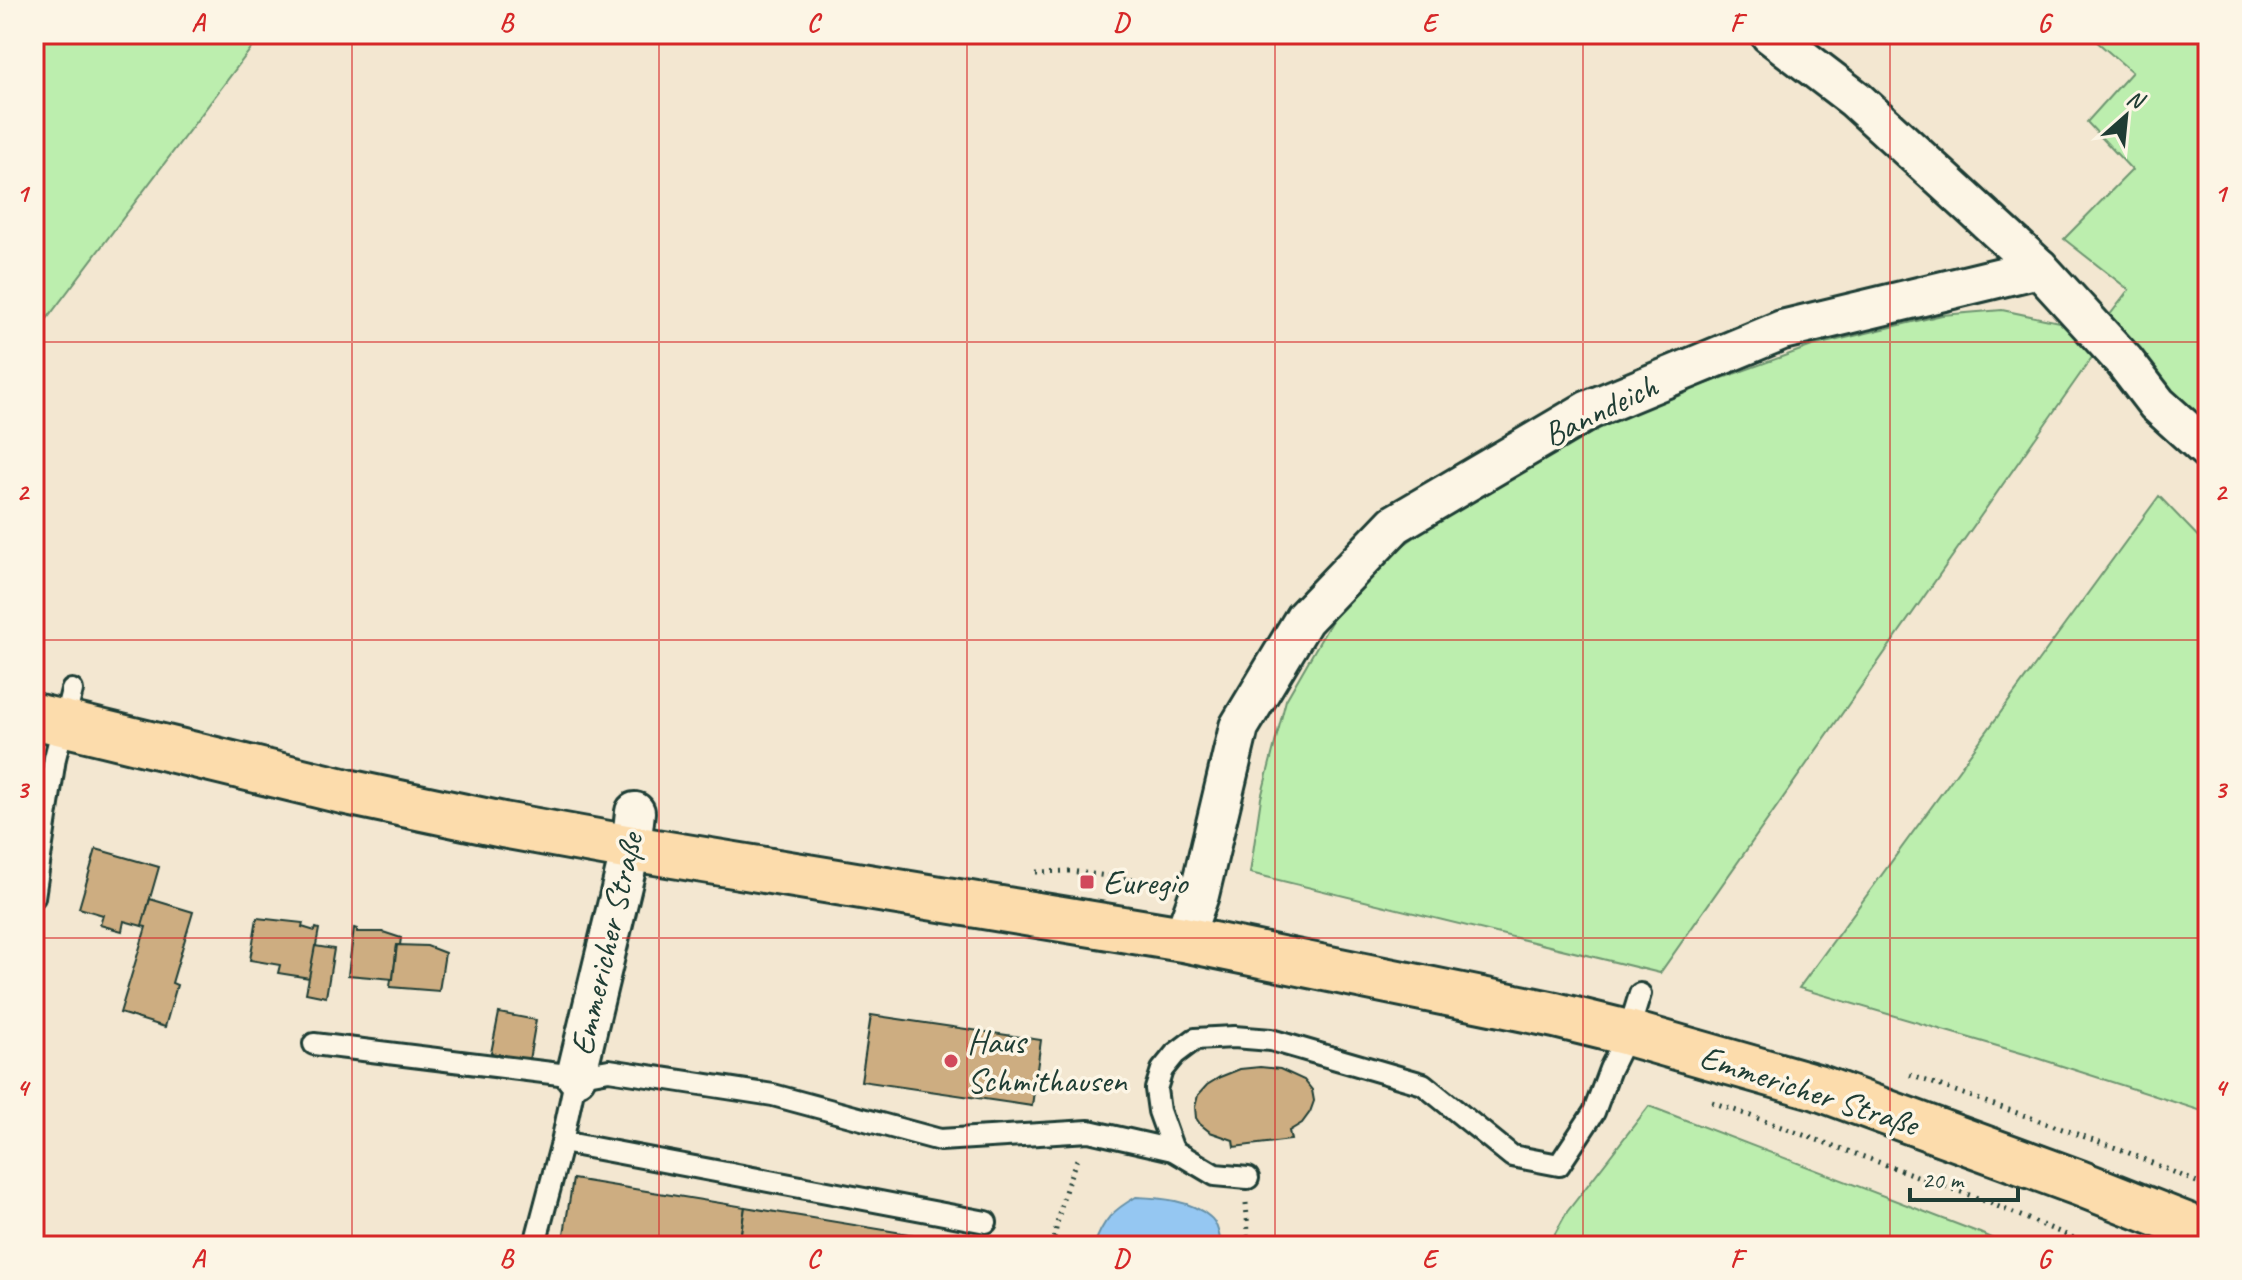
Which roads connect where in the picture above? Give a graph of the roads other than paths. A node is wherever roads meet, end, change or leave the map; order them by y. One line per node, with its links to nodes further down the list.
1 (1770, 34): 2 (street)
2 (2039, 268): 3 (street); 7 (street, Banndeich)
3 (2208, 450)
4 (57, 709): 5 (main road, Emmericher Straße); 6 (lane)
5 (633, 830): 7 (main road, Emmericher Straße); 10 (street, Emmericher Straße)
6 (34, 897)
7 (1183, 939): 8 (main road, Emmericher Straße)
8 (1634, 1014): 12 (lane); 15 (main road, Emmericher Straße)
9 (314, 1044): 10 (lane)
10 (576, 1076): 11 (lane); 12 (lane)
11 (562, 1142): 14 (lane); 16 (lane)
12 (1173, 1150): 13 (lane)
13 (1248, 1178)
14 (986, 1222)
15 (2208, 1234)
16 (536, 1240)

